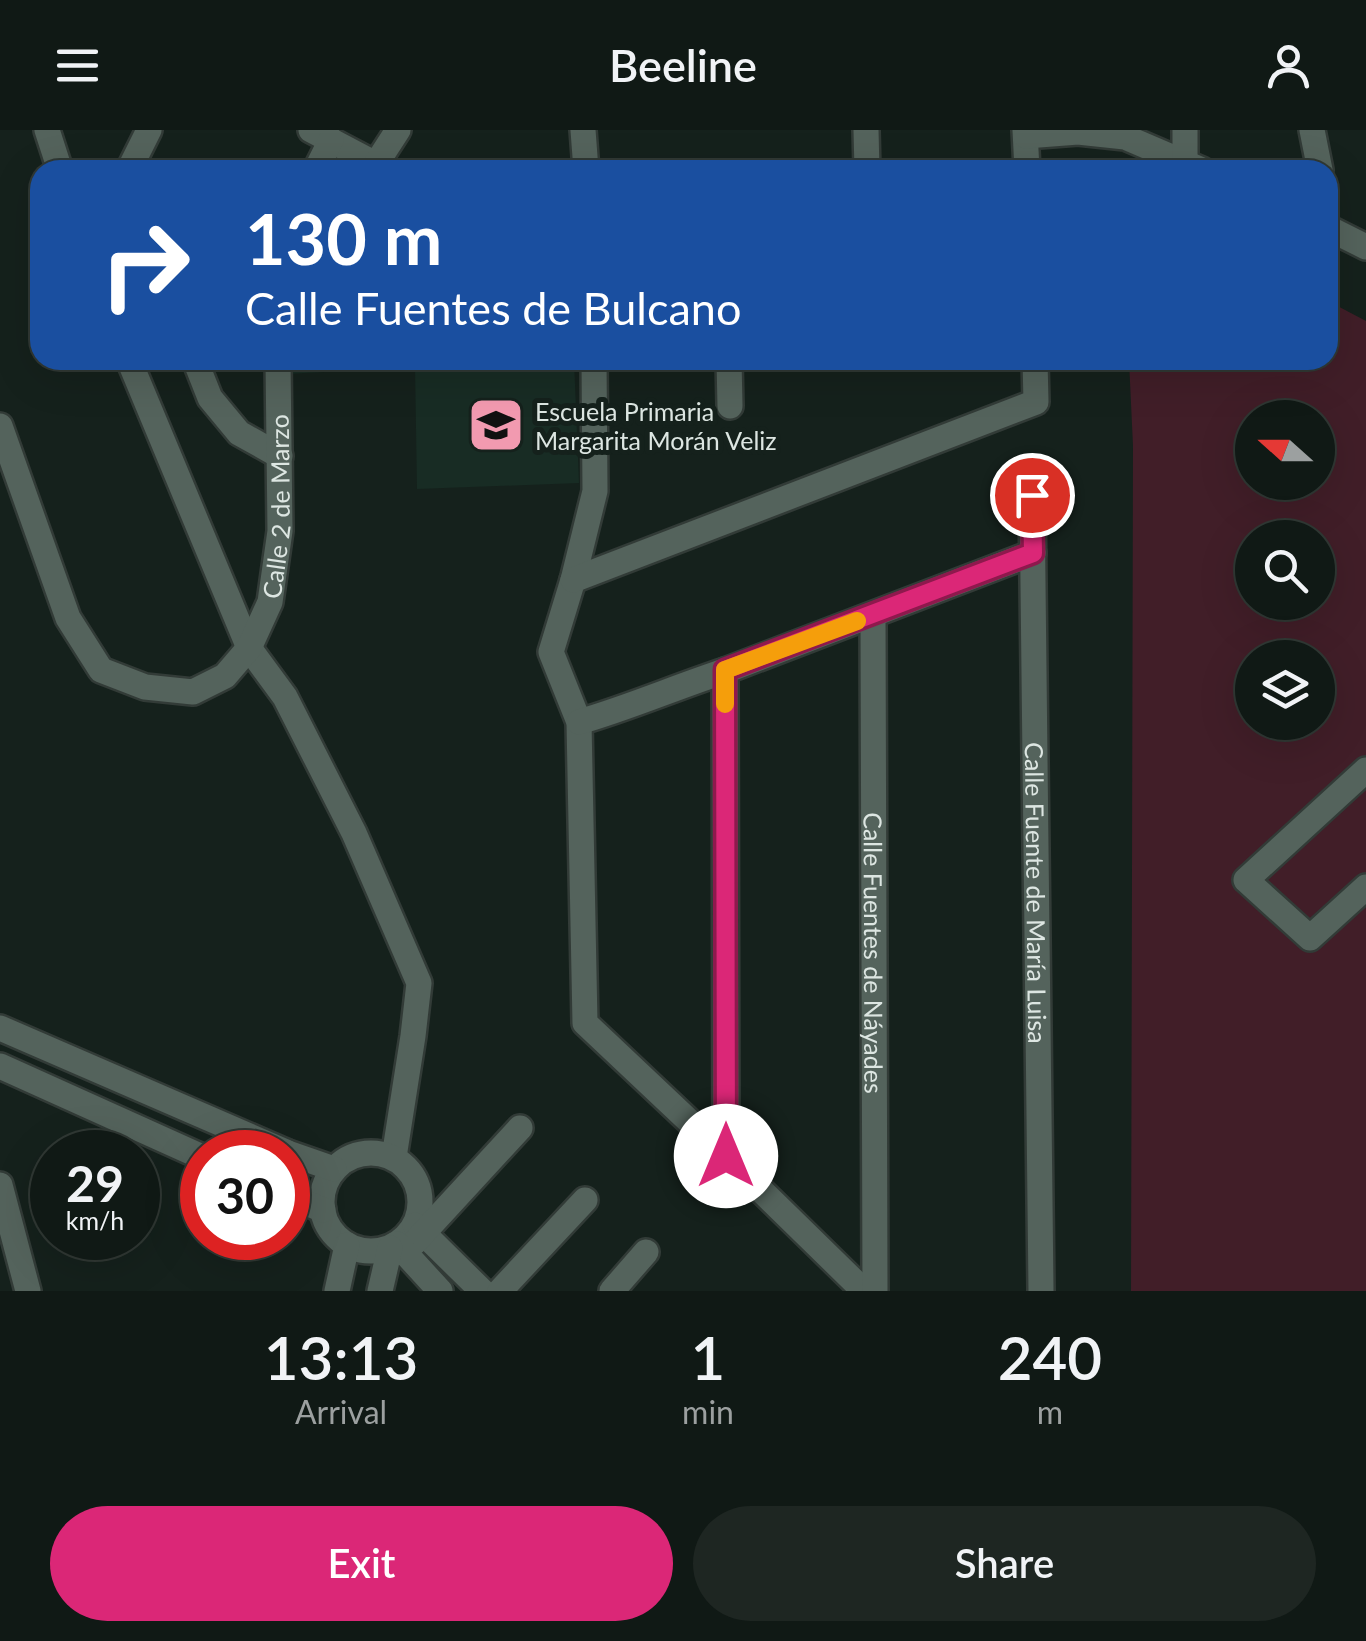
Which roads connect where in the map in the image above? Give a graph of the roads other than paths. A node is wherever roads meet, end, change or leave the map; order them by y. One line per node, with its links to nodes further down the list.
1 (47, 130): 10 (street)
2 (149, 130): 11 (street)
3 (398, 130): 14 (street)
4 (583, 130): 15 (street)
5 (866, 130): 16 (street)
6 (1186, 130): 19 (street)
7 (1312, 130): 20 (street)
8 (1025, 133): 17 (street); 18 (street)
9 (321, 135): 12 (street); 13 (street)
10 (57, 160)
11 (134, 160)
12 (317, 160)
13 (368, 160)
14 (384, 160)
15 (585, 160)
16 (866, 160)
17 (1026, 160)
18 (1180, 160)
19 (1193, 160)
20 (1318, 160)
21 (1338, 228): 22 (street)
22 (1366, 247)
23 (133, 370): 36 (street)
24 (199, 370): 31 (street)
25 (278, 370): 31 (street, Calle 2 de Marzo)
26 (594, 370): 34 (street)
27 (729, 370): 29 (street)
28 (1035, 370): 34 (street)
29 (730, 406)
30 (0, 426): 36 (street)
31 (280, 456): 36 (street, Calle 2 de Marzo)
32 (1032, 495): 33 (street, Calle Fuente de María Luisa)
33 (1033, 553): 35 (street); 66 (street, Calle Fuente de María Luisa)
34 (573, 580): 38 (street)
35 (873, 615): 37 (street); 65 (street, Calle Fuentes de Náyades)
36 (249, 648): 47 (street)
37 (725, 670): 38 (street); 46 (street)
38 (579, 722): 46 (street)
39 (1366, 770): 40 (street)
40 (1366, 888)
41 (0, 1028): 44 (street)
42 (0, 1066): 45 (street)
43 (520, 1128): 54 (street)
44 (234, 1130)
45 (180, 1147)
46 (726, 1156): 64 (street)
47 (394, 1157): 49 (street); 54 (street)
48 (310, 1161): 49 (street)
49 (334, 1169): 53 (street)
50 (0, 1185): 57 (street)
51 (585, 1200): 62 (street)
52 (310, 1205): 53 (street)
53 (322, 1210): 55 (street)
54 (406, 1240): 55 (street); 59 (street); 60 (street); 61 (street)
55 (347, 1245): 58 (street)
56 (646, 1252): 63 (street)
57 (28, 1291)
58 (337, 1291)
59 (380, 1291)
60 (440, 1291)
61 (482, 1291)
62 (500, 1291)
63 (612, 1291)
64 (864, 1291)
65 (875, 1291)
66 (1041, 1291)

